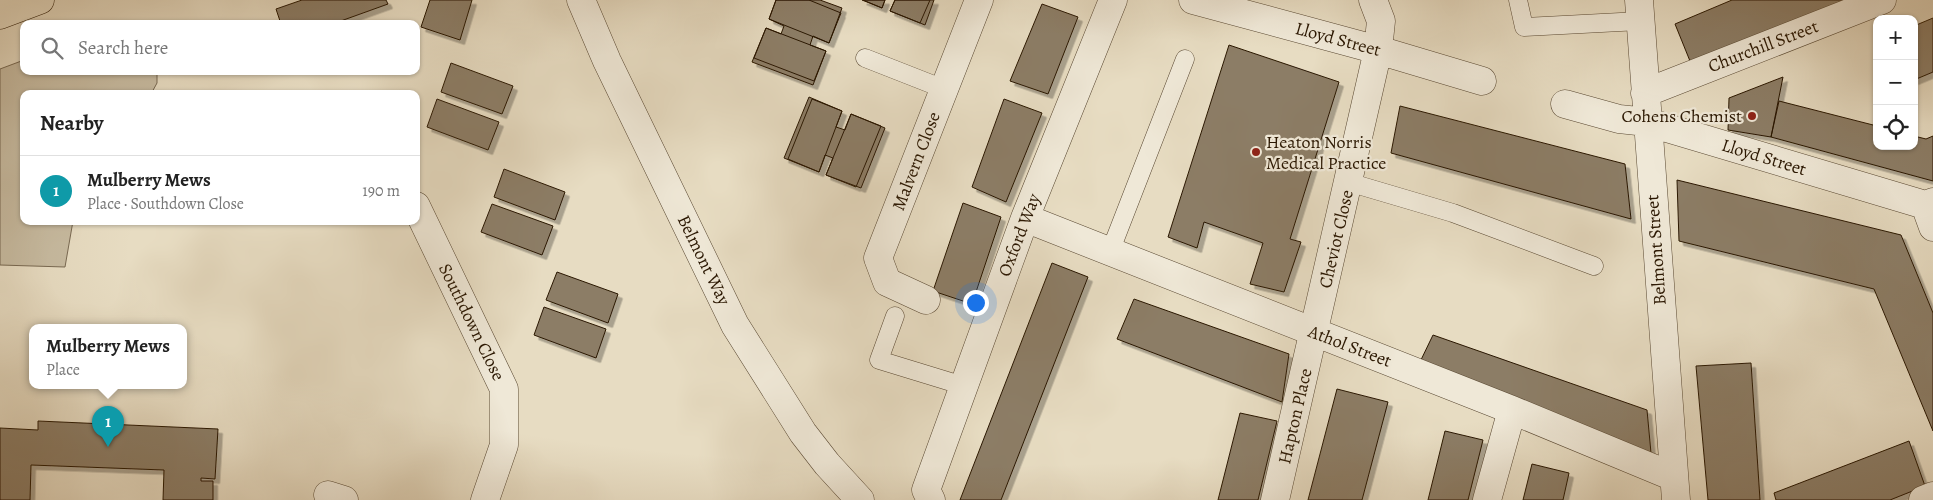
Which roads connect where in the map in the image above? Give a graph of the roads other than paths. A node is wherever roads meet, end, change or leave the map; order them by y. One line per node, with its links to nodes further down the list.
1 (40, 0): 10 (highway)
2 (581, 0): 33 (street, Belmont Way)
3 (979, 0): 15 (street, Malvern Close)
4 (1113, 0): 22 (street, Oxford Way)
5 (1193, 0): 11 (street, Lloyd Street)
6 (1373, 0): 11 (street, Cheviot Close)
7 (1518, 0): 9 (lane)
8 (1882, 0): 16 (street, Churchill Street)
9 (1639, 10): 16 (street, Belmont Street)
10 (0, 15)
11 (1378, 50): 14 (street, Lloyd Street); 19 (street, Cheviot Close)
12 (865, 58): 15 (lane)
13 (1185, 59): 23 (lane)
14 (1482, 80)
15 (944, 89): 25 (street, Malvern Close)
16 (1645, 93): 18 (street, Belmont Street)
17 (1564, 104): 18 (street, Lloyd Street)
18 (1647, 122): 20 (street, Lloyd Street); 30 (street, Belmont Street)
19 (1348, 182): 24 (lane); 27 (street, Cheviot Close)
20 (1930, 212)
21 (420, 214): 32 (street, Southdown Close)
22 (1025, 218): 23 (street, Athol Street); 28 (street, Oxford Way)
23 (1110, 252): 27 (street, Athol Street)
24 (1594, 266)
25 (926, 300)
26 (895, 316): 28 (lane)
27 (1314, 332): 29 (street, Athol Street); 35 (street, Hapton Place)
28 (964, 386): 34 (street, Oxford Way)
29 (1512, 410): 30 (street, Athol Street); 36 (street)
30 (1675, 488)
31 (1933, 496): 37 (street)
32 (485, 500)
33 (860, 500)
34 (931, 500)
35 (1274, 500)
36 (1487, 500)
37 (1923, 500)

